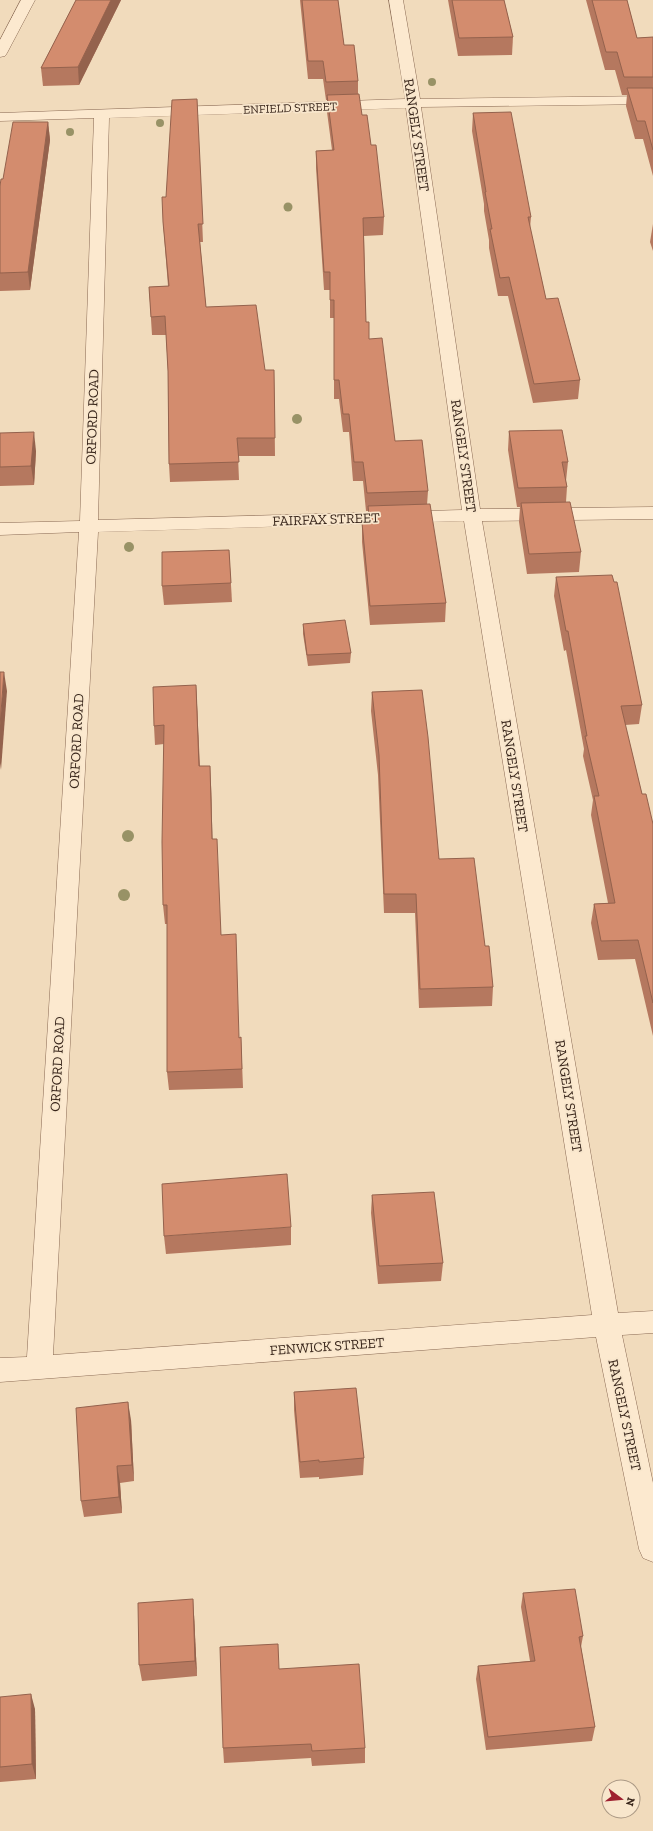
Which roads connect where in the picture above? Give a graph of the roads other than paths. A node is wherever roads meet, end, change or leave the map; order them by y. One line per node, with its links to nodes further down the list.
1 (28, 0): 3 (street)
2 (396, 0): 5 (street, RANGELY STREET)
3 (0, 53)
4 (653, 100): 5 (street, ENFIELD STREET)
5 (413, 103): 6 (street, ENFIELD STREET); 9 (street, RANGELY STREET)
6 (102, 114): 7 (street, ENFIELD STREET); 10 (street, ORFORD ROAD)
7 (0, 117)
8 (653, 513): 9 (street, FAIRFAX STREET)
9 (472, 515): 10 (street, FAIRFAX STREET); 13 (street, RANGELY STREET)
10 (89, 526): 11 (street, FAIRFAX STREET); 14 (street, ORFORD ROAD)
11 (0, 529)
12 (653, 1322): 13 (street, FENWICK STREET)
13 (607, 1326): 14 (street, FENWICK STREET); 16 (street, RANGELY STREET)
14 (39, 1367): 15 (street, FENWICK STREET)
15 (0, 1370)
16 (653, 1549)

